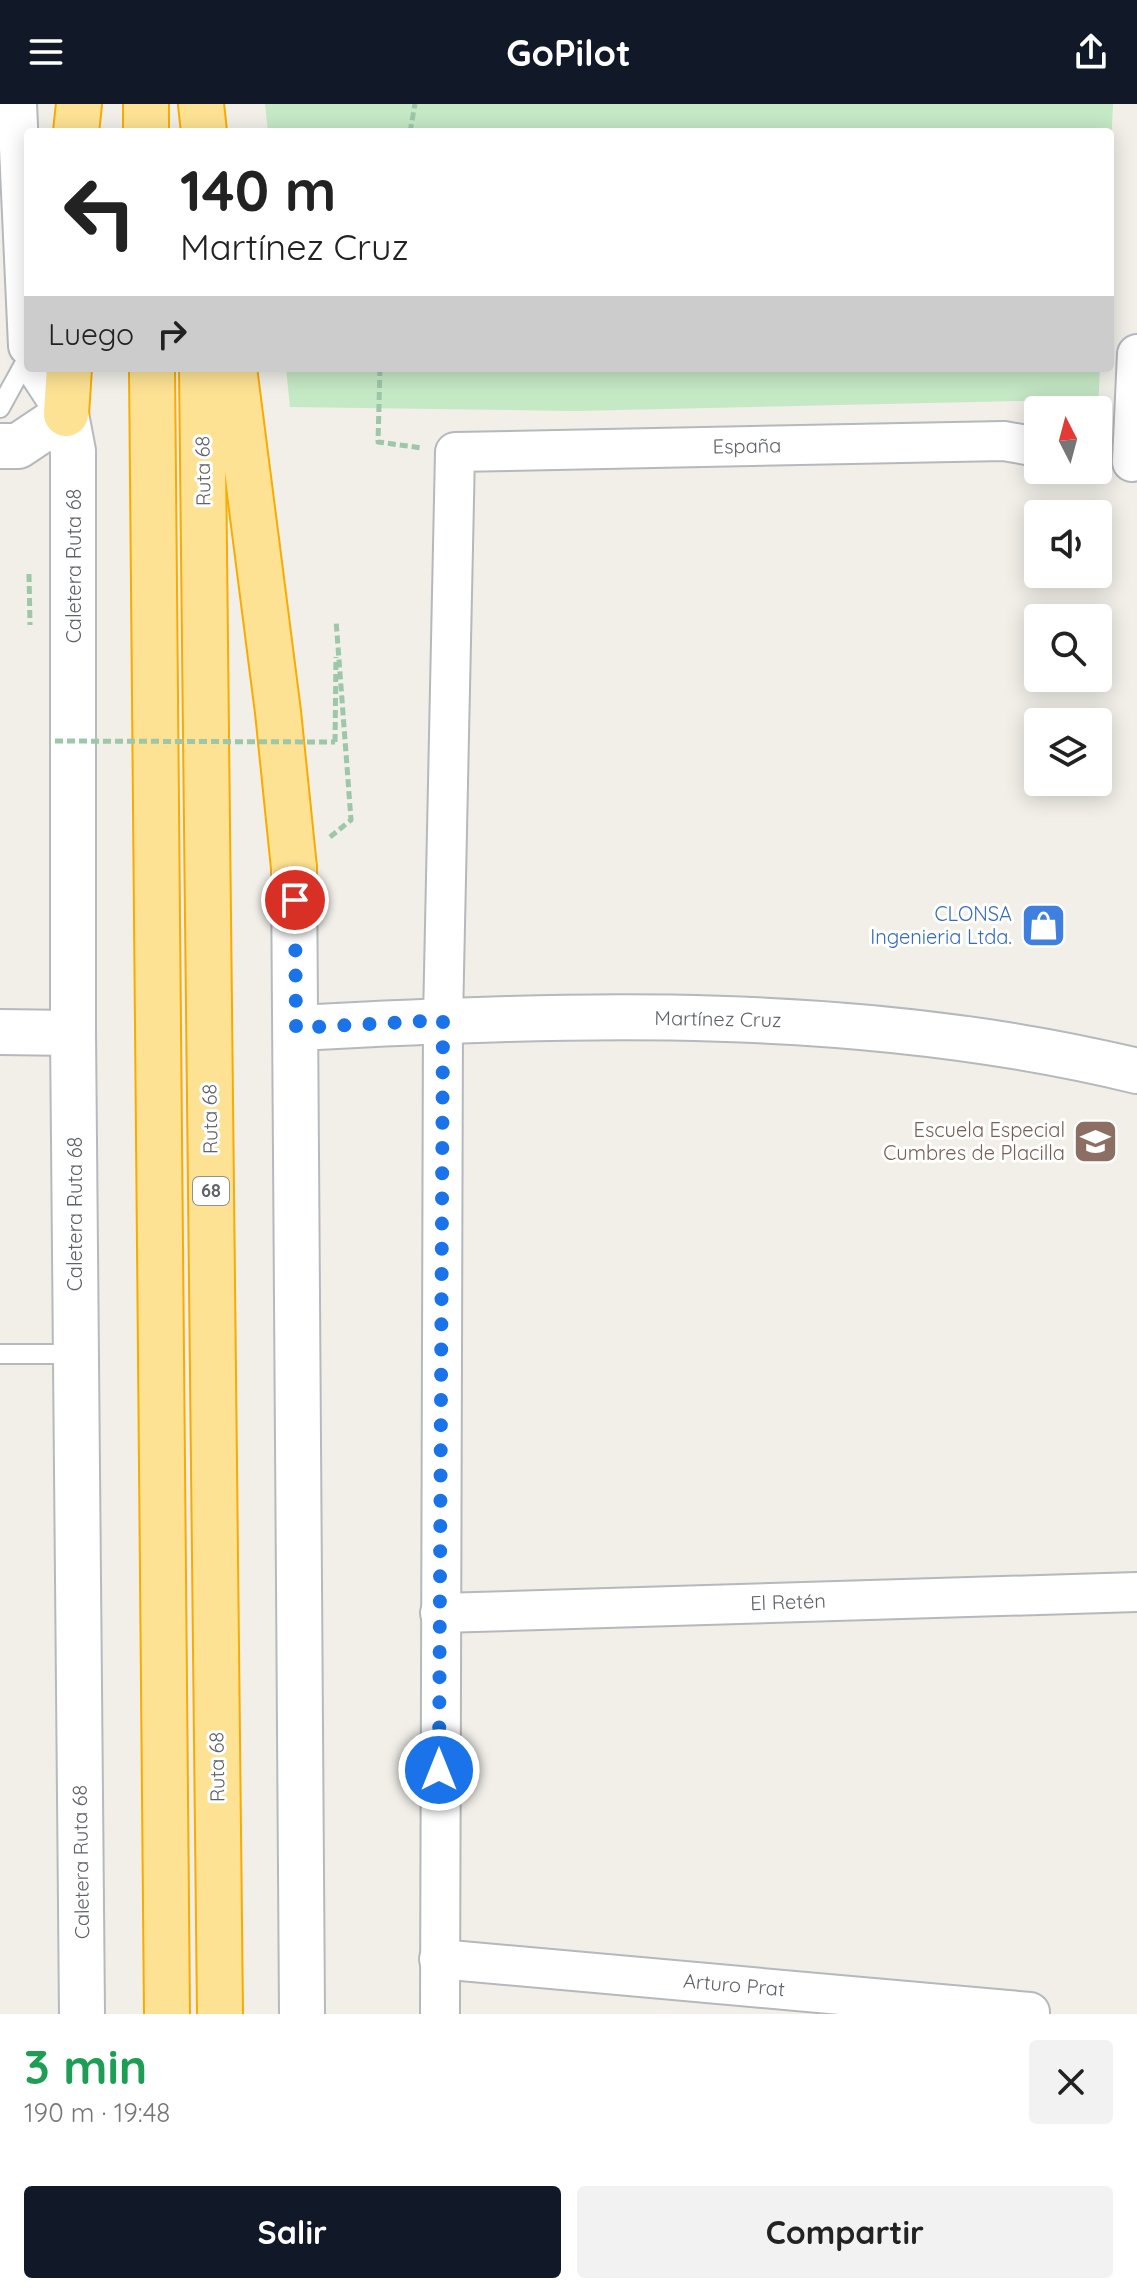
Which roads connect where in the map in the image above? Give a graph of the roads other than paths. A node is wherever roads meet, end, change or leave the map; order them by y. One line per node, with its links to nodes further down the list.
1 (17, 104): 8 (street)
2 (79, 104): 5 (highway)
3 (146, 104): 6 (highway)
4 (200, 104): 7 (highway)
5 (76, 128)
6 (146, 128)
7 (202, 128)
8 (24, 258)
9 (1137, 354): 20 (street)
10 (24, 364): 16 (lane)
11 (39, 372): 17 (street)
12 (69, 372): 17 (highway)
13 (152, 372): 34 (highway)
14 (202, 372): 35 (highway, Ruta 68 / 68)
15 (235, 372): 21 (highway)
16 (0, 408)
17 (66, 414): 19 (main road); 25 (main road, Caletera Ruta 68)
18 (1024, 445): 22 (street, España)
19 (0, 446)
20 (1122, 461)
21 (294, 868): 23 (main road)
22 (443, 1020): 23 (main road, Martínez Cruz); 26 (main road, Martínez Cruz); 30 (street)
23 (296, 1028): 36 (main road)
24 (0, 1032): 25 (main road)
25 (73, 1033): 28 (main road, Caletera Ruta 68)
26 (1137, 1071)
27 (0, 1354): 28 (lane)
28 (76, 1354): 33 (main road, Caletera Ruta 68)
29 (1137, 1592): 30 (street, El Retén)
30 (440, 1613): 31 (street)
31 (439, 1959): 32 (street, Arturo Prat); 37 (street)
32 (1030, 2012)
33 (82, 2014)
34 (167, 2014)
35 (220, 2014)
36 (302, 2014)
37 (440, 2014)

